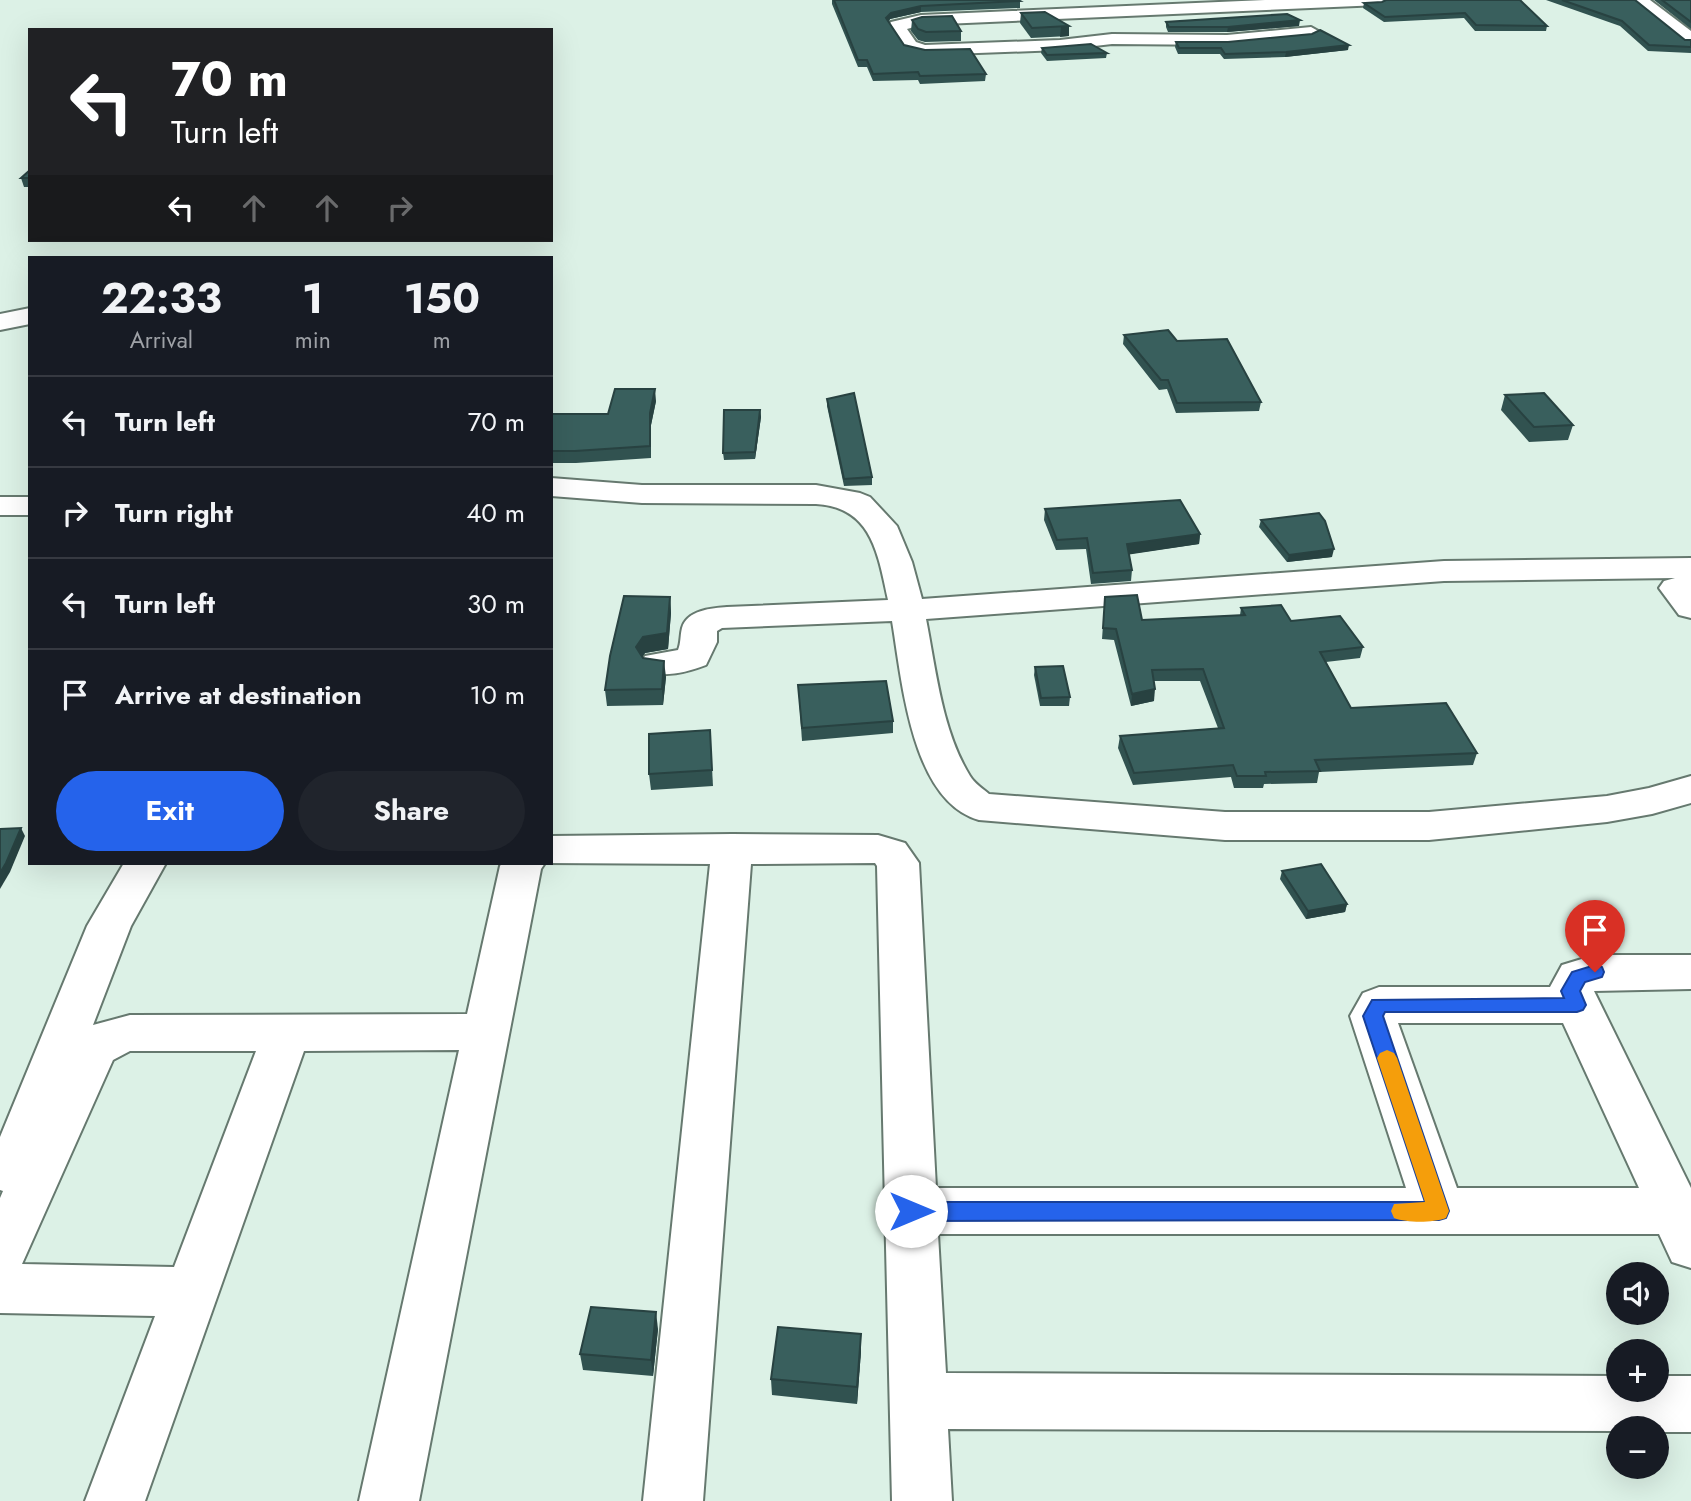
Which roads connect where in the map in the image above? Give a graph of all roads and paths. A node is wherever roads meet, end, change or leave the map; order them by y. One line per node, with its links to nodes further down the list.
1 (1380, 0): 3 (street)
2 (1639, 0): 4 (street)
3 (1311, 32)
4 (1691, 39)
5 (28, 316): 6 (street)
6 (0, 322)
7 (553, 487): 13 (street)
8 (0, 506): 9 (street)
9 (28, 506)
10 (1691, 568): 13 (street)
11 (1691, 588): 12 (street)
12 (1691, 608)
13 (906, 610): 14 (street); 15 (street)
14 (658, 664)
15 (1691, 789)
16 (732, 848): 17 (street); 25 (street); 35 (street)
17 (553, 850)
18 (144, 865): 24 (street)
19 (521, 865): 23 (street)
20 (1691, 972): 21 (street)
21 (1577, 1005): 26 (street); 27 (street)
22 (288, 1032): 23 (street); 28 (street); 30 (street)
23 (486, 1032): 34 (street)
24 (0, 1201)
25 (911, 1211): 26 (street); 31 (street)
26 (1439, 1211): 27 (street)
27 (1686, 1222)
28 (0, 1254)
29 (0, 1287): 30 (street)
30 (190, 1292): 33 (street)
31 (918, 1401): 32 (street); 36 (street)
32 (1691, 1404)
33 (115, 1501)
34 (389, 1501)
35 (673, 1501)
36 (922, 1501)

